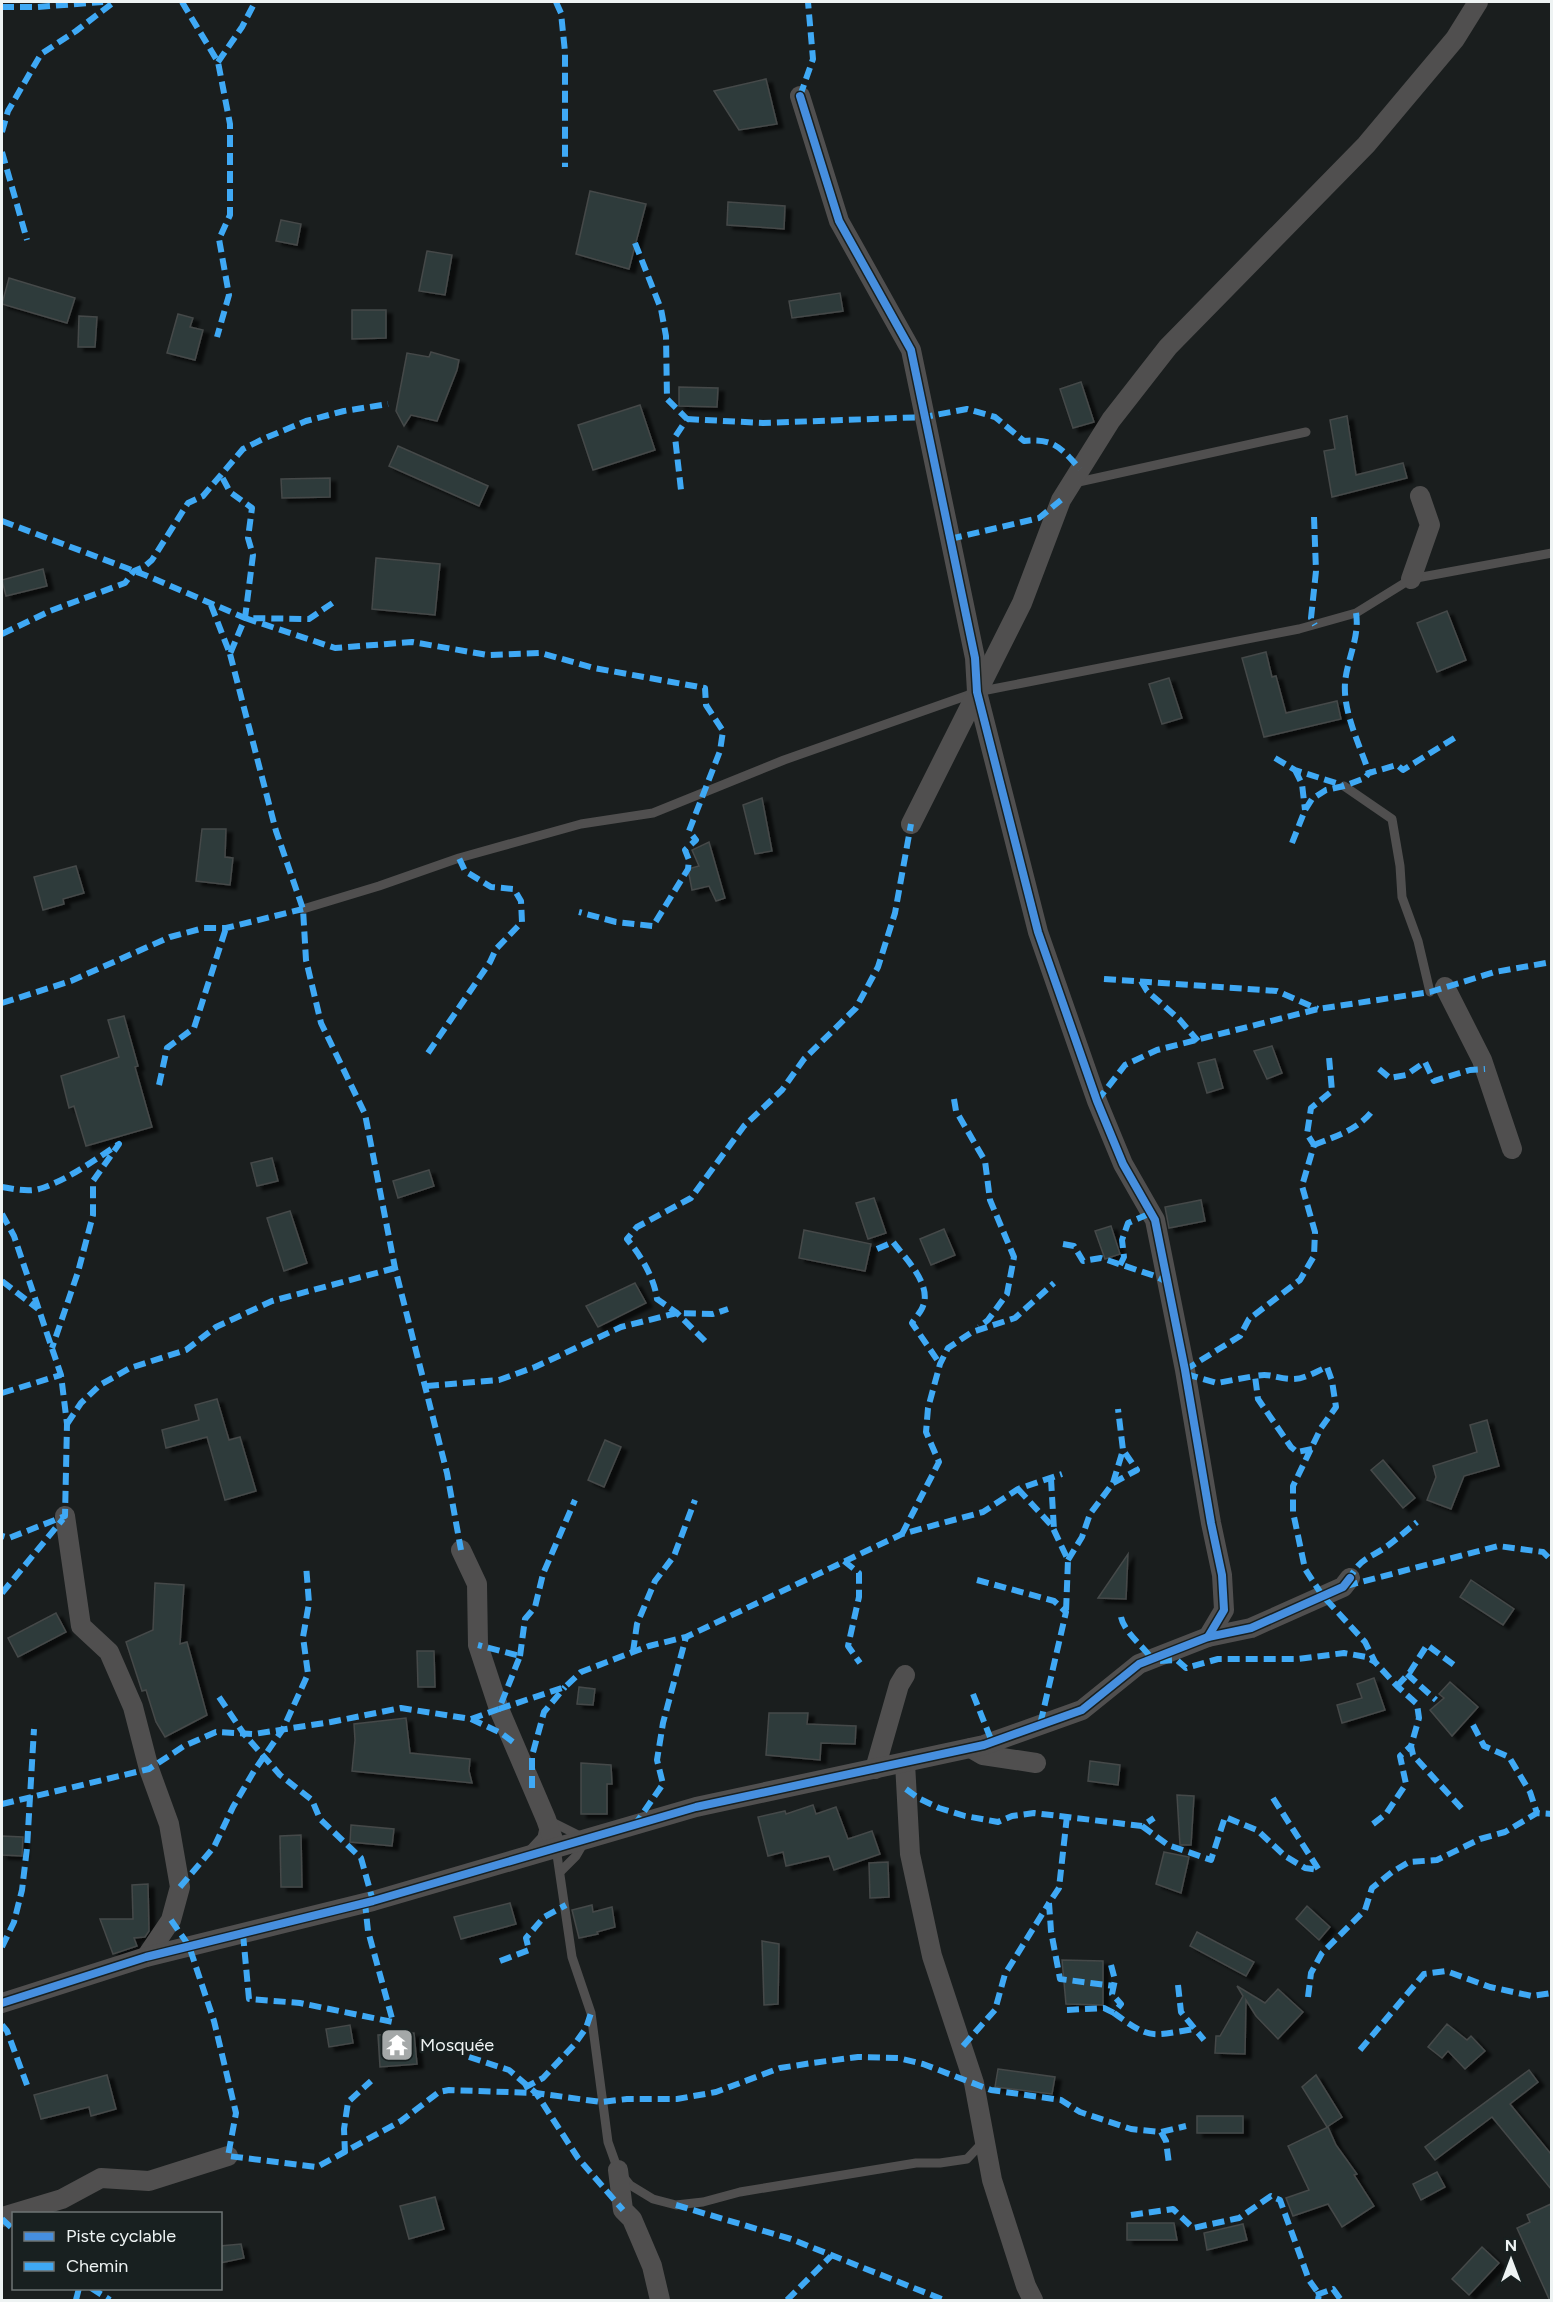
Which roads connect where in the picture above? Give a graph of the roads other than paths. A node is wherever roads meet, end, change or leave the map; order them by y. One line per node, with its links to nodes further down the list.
1 (1478, 2): 4 (street)
2 (800, 96): 8 (street)
3 (1306, 432): 4 (lane)
4 (1071, 484): 8 (street)
5 (1420, 496): 7 (street)
6 (1551, 553): 7 (lane)
7 (1411, 579): 8 (lane)
8 (977, 692): 10 (street); 11 (lane); 17 (street)
9 (1344, 786): 12 (lane)
10 (911, 824)
11 (303, 909)
12 (1437, 990): 13 (street)
13 (1512, 1149)
14 (64, 1516): 31 (street)
15 (461, 1550): 26 (street)
16 (1350, 1578): 17 (street)
17 (1199, 1640): 18 (street); 20 (street)
18 (1177, 1660)
19 (905, 1675): 24 (street)
20 (971, 1748): 21 (street); 23 (street)
21 (926, 1758): 22 (street); 25 (street)
22 (905, 1763): 24 (street); 33 (street)
23 (1036, 1763)
24 (875, 1769): 27 (street)
25 (913, 1794)
26 (546, 1819): 27 (lane); 28 (street); 29 (lane)
27 (586, 1839): 28 (street); 30 (lane)
28 (556, 1848): 29 (street); 30 (lane)
29 (520, 1859): 31 (street)
30 (561, 1872): 35 (lane)
31 (146, 1957): 32 (street)
32 (2, 2003)
33 (985, 2141): 35 (lane); 38 (street)
34 (228, 2156): 36 (street)
35 (618, 2170): 37 (street)
36 (19, 2212)
37 (660, 2301)
38 (1033, 2301)

